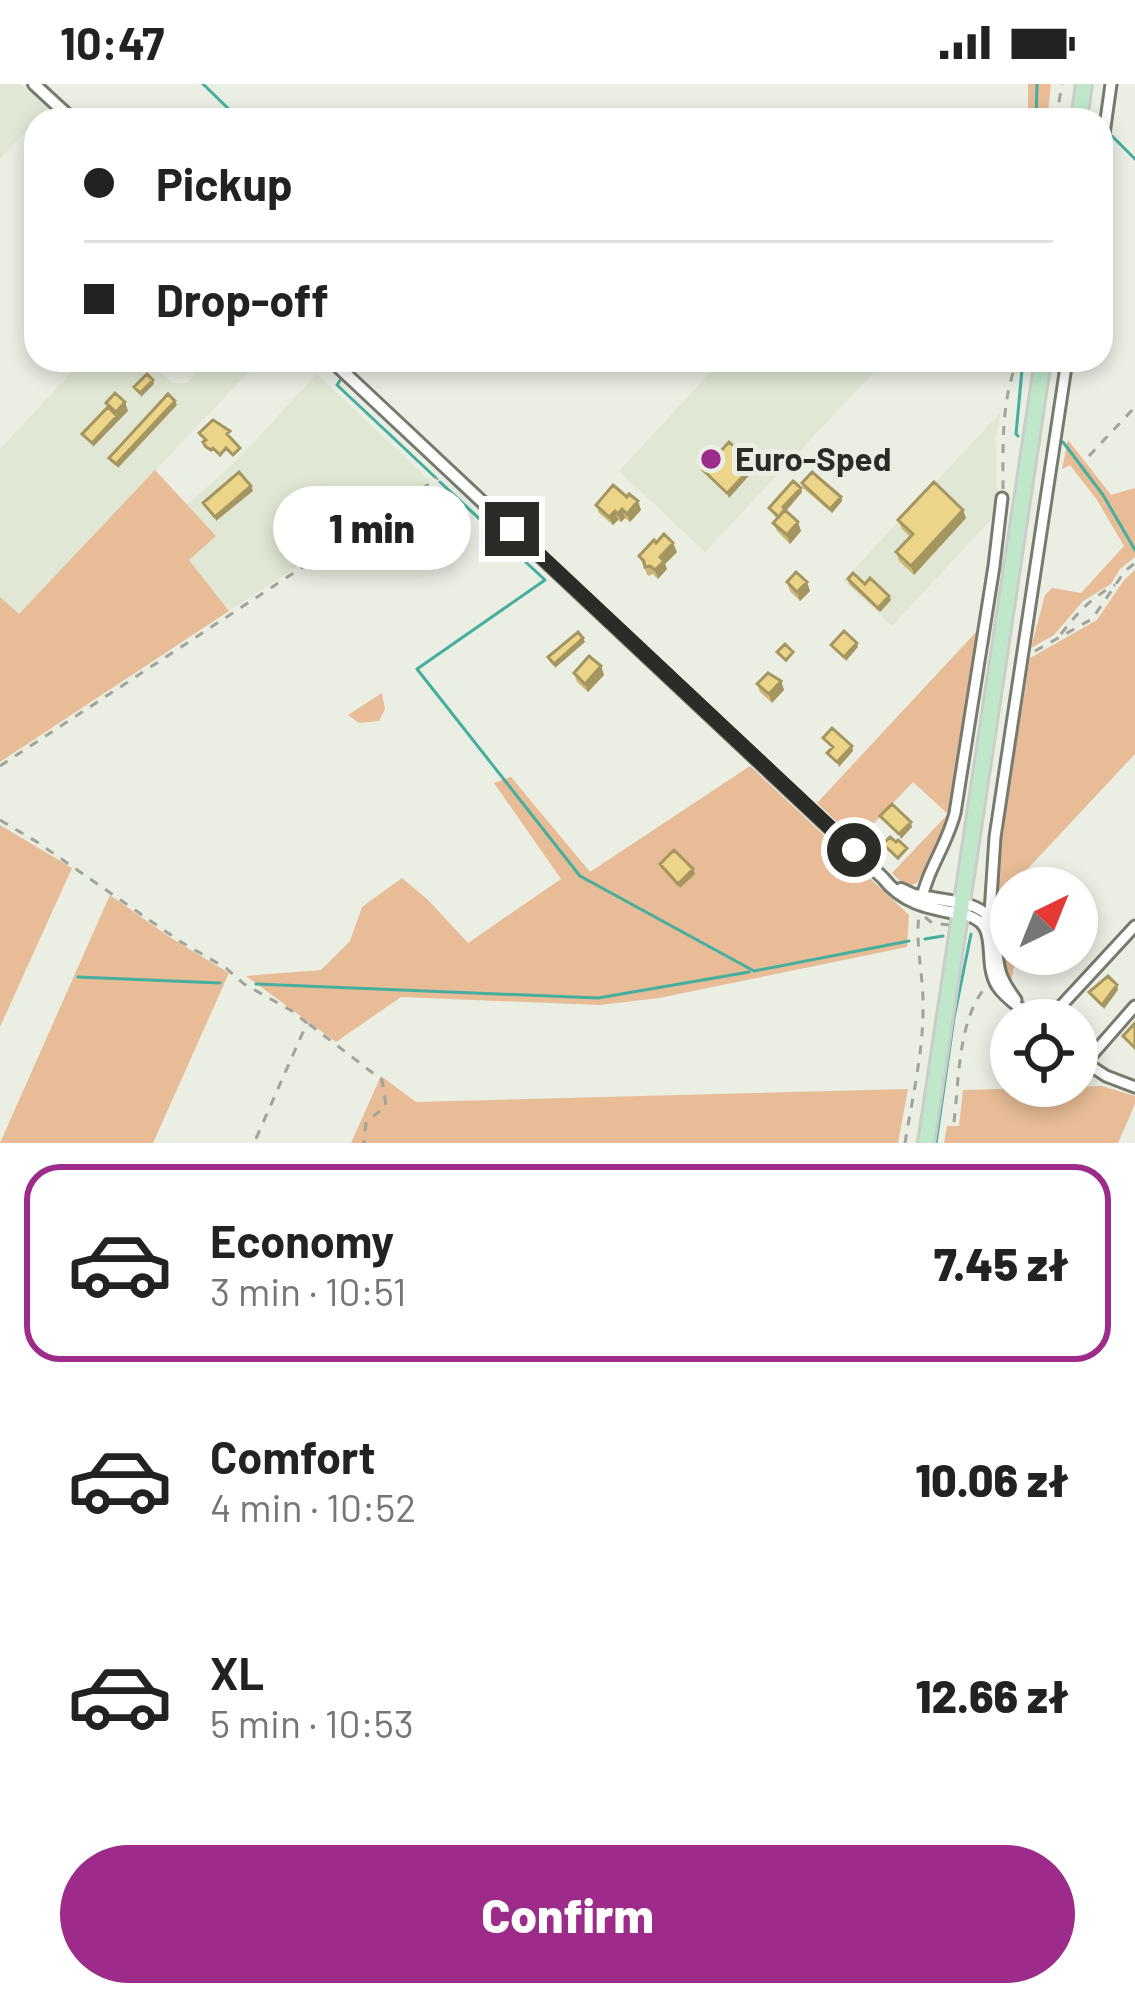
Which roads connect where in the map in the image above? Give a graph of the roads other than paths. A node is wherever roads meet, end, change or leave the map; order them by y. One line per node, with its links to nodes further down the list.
1 (34, 84): 2 (street)
2 (60, 108)
3 (344, 372): 7 (street)
4 (1041, 372): 8 (main road)
5 (1065, 372): 9 (street)
6 (1002, 498): 7 (street)
7 (920, 905): 8 (street)
8 (957, 914): 9 (street); 18 (main road)
9 (986, 920): 11 (street); 12 (street)
10 (1135, 926): 13 (street)
11 (1010, 999)
12 (1018, 999)
13 (1067, 999)
14 (1135, 1006): 15 (street)
15 (1098, 1043)
16 (1098, 1071): 17 (street)
17 (1135, 1087)
18 (926, 1143)

